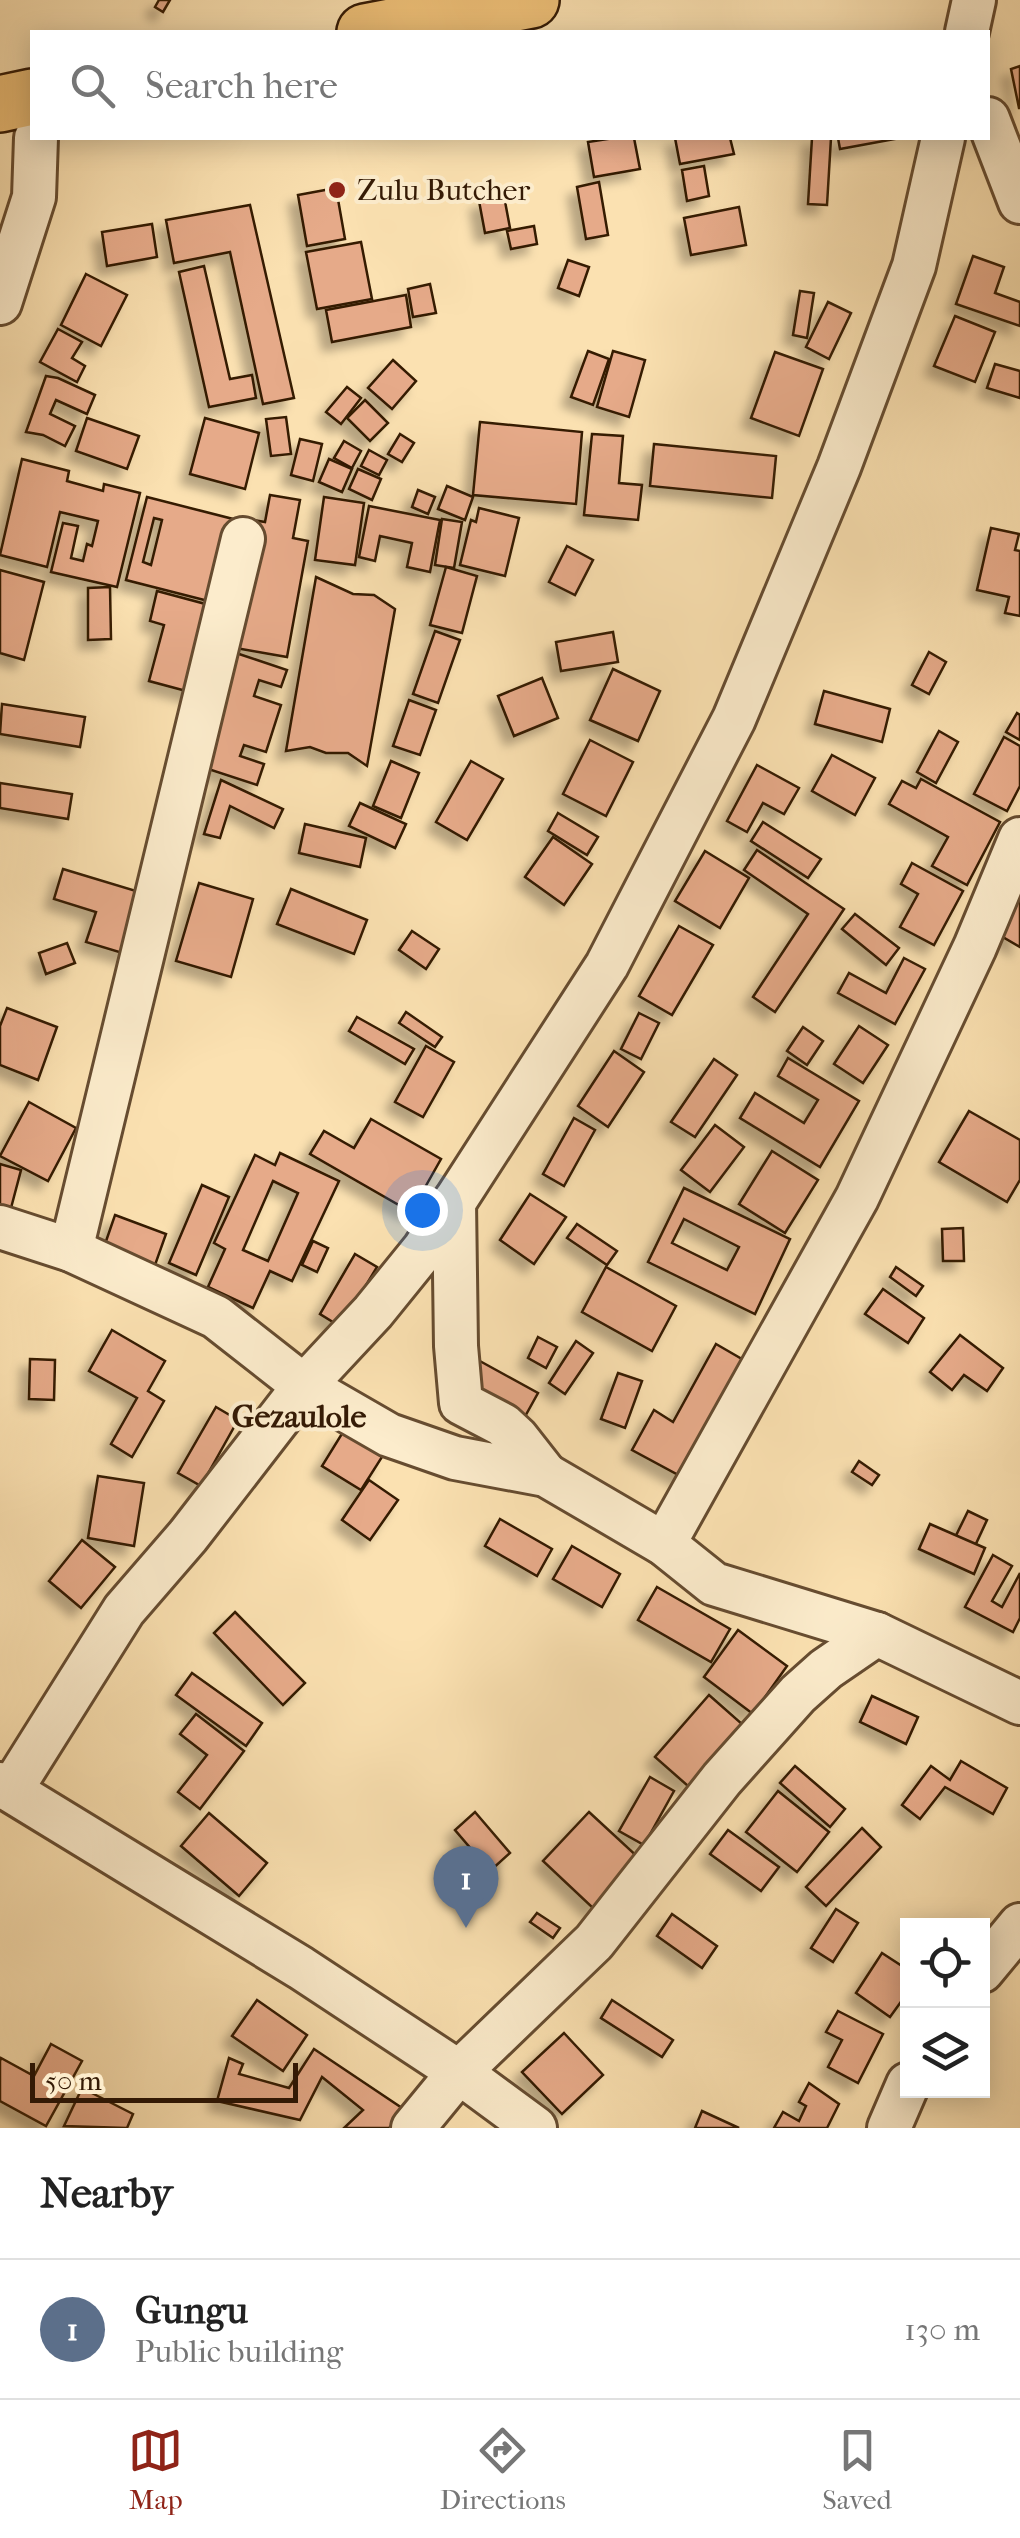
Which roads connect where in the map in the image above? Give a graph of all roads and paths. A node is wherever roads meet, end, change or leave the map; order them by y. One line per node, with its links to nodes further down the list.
1 (531, 0): 3 (main road)
2 (974, 0): 4 (street)
3 (374, 30)
4 (967, 30)
5 (30, 97): 6 (main road)
6 (0, 104)
7 (990, 124): 10 (street)
8 (36, 140): 11 (street)
9 (944, 140): 14 (street)
10 (1020, 202)
11 (0, 303)
12 (243, 539): 16 (street)
13 (1020, 839): 19 (street)
14 (454, 1202): 17 (street); 18 (street)
15 (0, 1227): 16 (street)
16 (70, 1250): 17 (street)
17 (304, 1386): 18 (street); 22 (street)
18 (546, 1475): 19 (street)
19 (664, 1544): 20 (street)
20 (877, 1634): 21 (street); 25 (street)
21 (1020, 1703)
22 (6, 1787): 25 (street)
23 (1020, 1924): 24 (street)
24 (990, 1961)
25 (459, 2072): 27 (street); 28 (street)
26 (902, 2098): 29 (street)
27 (412, 2128)
28 (535, 2128)
29 (888, 2128)

